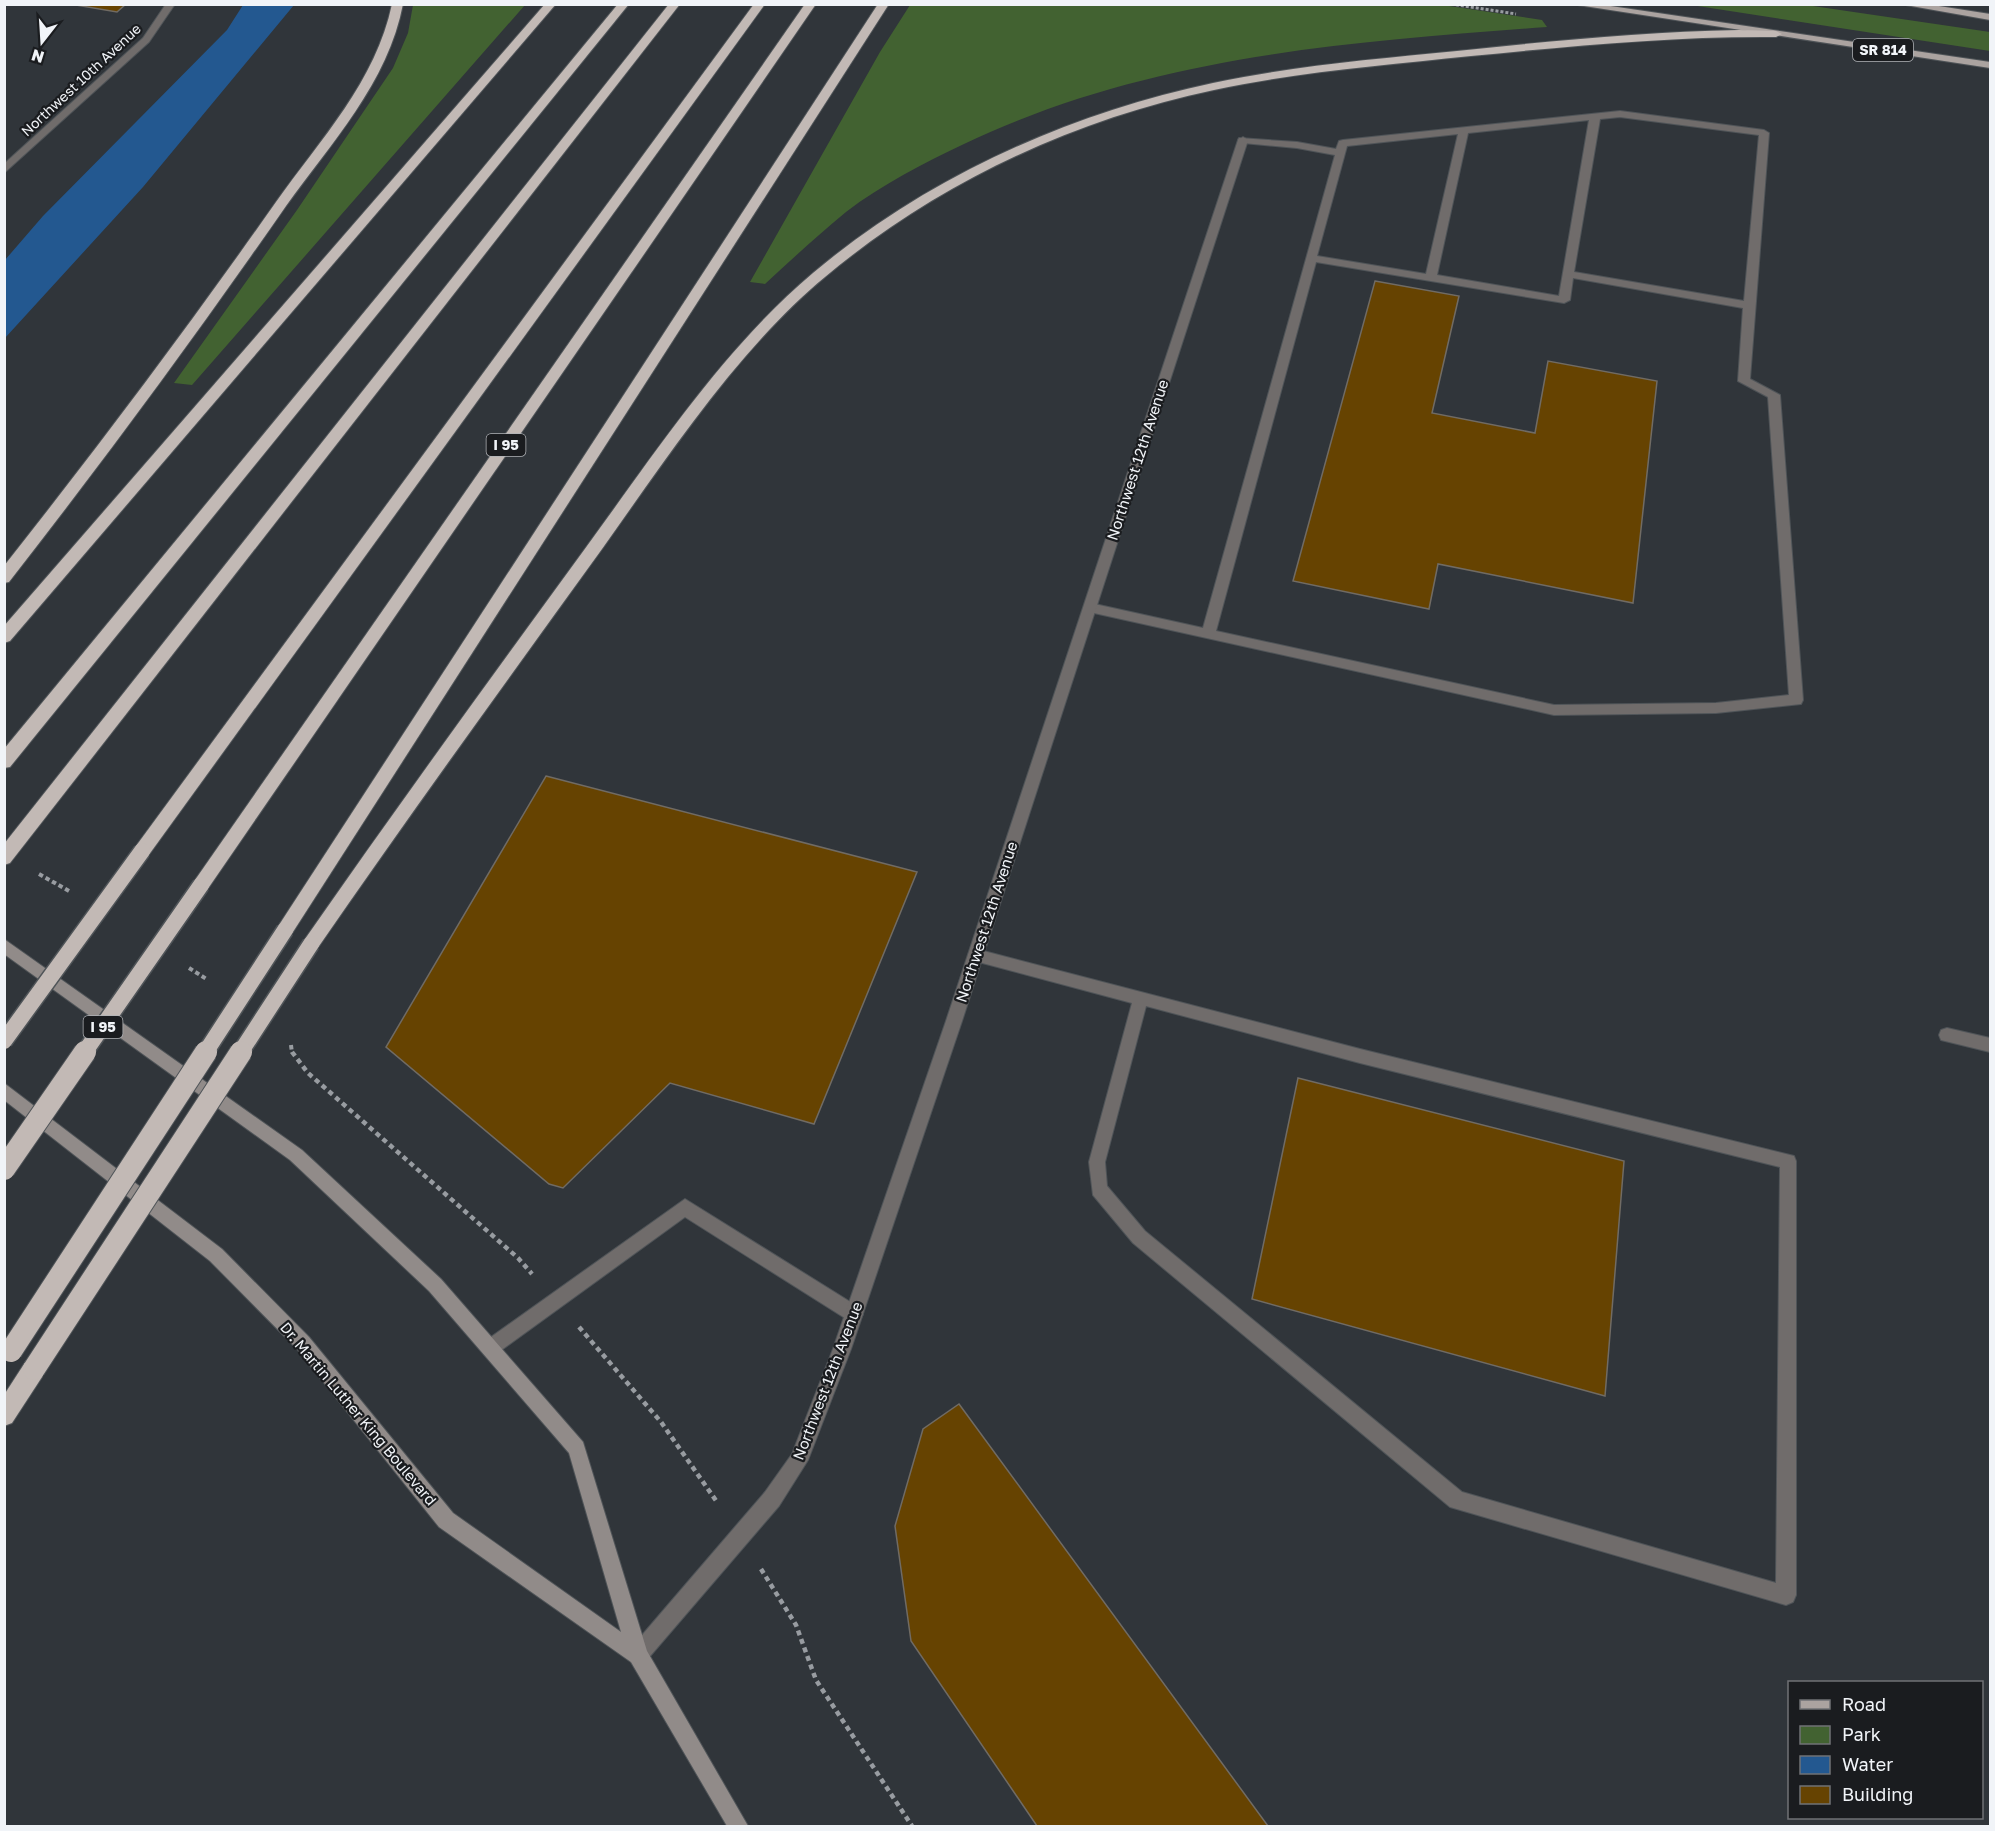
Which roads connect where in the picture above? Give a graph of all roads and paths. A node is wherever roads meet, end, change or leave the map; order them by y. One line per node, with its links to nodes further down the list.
1 (171, 4): 19 (street, Northwest 10th Avenue)
2 (398, 4): 24 (highway)
3 (551, 4): 27 (highway)
4 (624, 4): 28 (highway)
5 (675, 4): 29 (highway)
6 (760, 4): 34 (highway, bridge)
7 (811, 4): 37 (highway, I 95, bridge)
8 (884, 4): 40 (highway, bridge)
9 (1451, 4): 12 (path)
10 (1575, 4): 14 (main road, SR 814)
11 (1905, 4): 13 (main road)
12 (1521, 15)
13 (1990, 17)
14 (1776, 34): 15 (main road, SR 814); 41 (highway, bridge)
15 (1990, 65)
16 (1595, 117): 17 (street); 21 (street); 23 (street)
17 (1464, 130): 18 (street); 22 (street)
18 (1341, 153): 20 (street); 25 (street, Northwest 12th Avenue)
19 (4, 170)
20 (1312, 258): 22 (street); 26 (street)
21 (1569, 274): 22 (street); 23 (street)
22 (1431, 278)
23 (1749, 305): 26 (street)
24 (4, 578)
25 (1090, 608): 26 (street); 31 (street, Northwest 12th Avenue)
26 (1208, 634)
27 (4, 637)
28 (4, 762)
29 (4, 858)
30 (4, 945): 39 (main road, Dr. Martin Luther King Boulevard)
31 (976, 955): 32 (street); 38 (street, Northwest 12th Avenue)
32 (1140, 1000): 32 (street)
33 (1947, 1035): 35 (street)
34 (4, 1041)
35 (1990, 1045)
36 (4, 1090): 42 (main road, Dr. Martin Luther King Boulevard)
37 (4, 1169)
38 (854, 1314): 39 (street); 42 (street, Northwest 12th Avenue)
39 (490, 1348): 42 (main road, Dr. Martin Luther King Boulevard)
40 (8, 1356)
41 (4, 1415)
42 (638, 1655): 43 (main road, Dr. Martin Luther King Boulevard)
43 (738, 1827)

